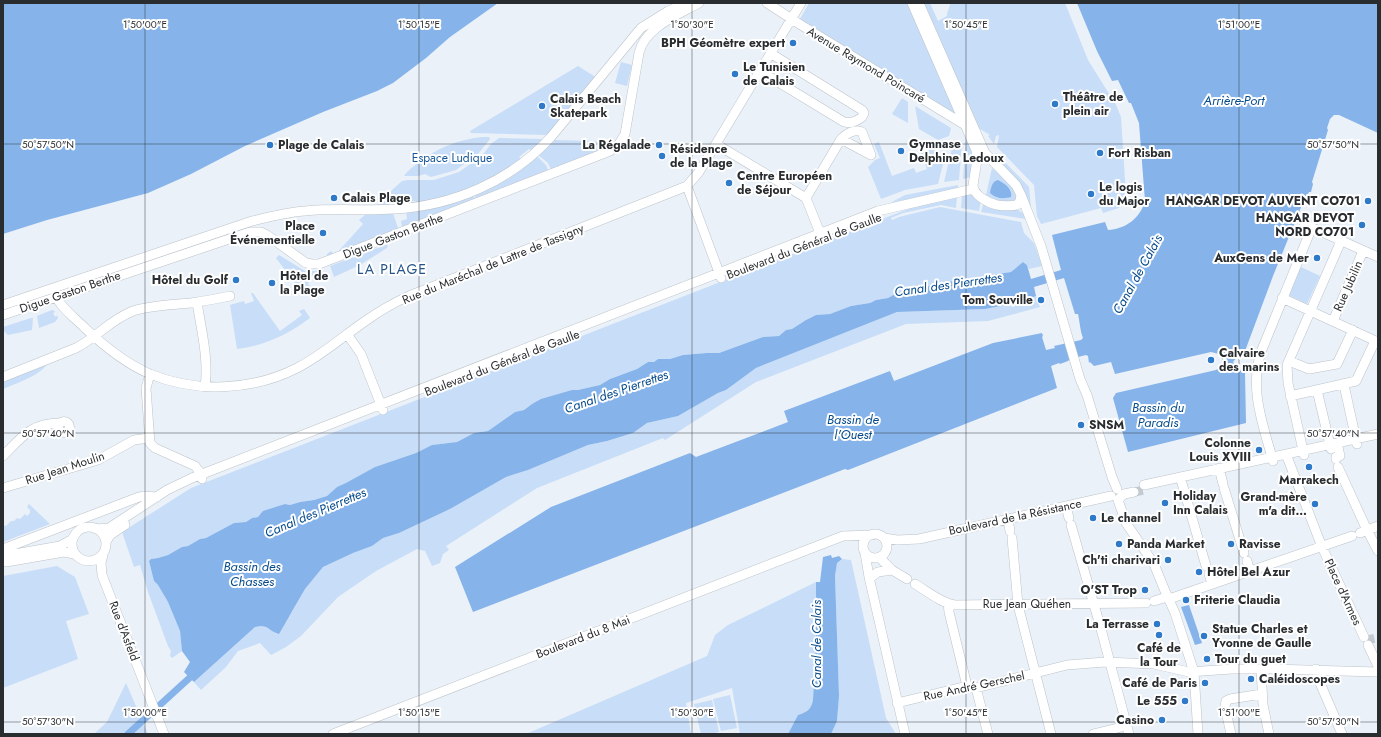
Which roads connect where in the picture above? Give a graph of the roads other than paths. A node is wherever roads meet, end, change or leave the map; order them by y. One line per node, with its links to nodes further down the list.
1 (687, 3): 30 (street, Digue Gaston Berthe)
2 (698, 3): 27 (street, Digue Gaston Berthe)
3 (767, 3): 7 (street, Avenue Raymond Poincaré)
4 (802, 3): 7 (street, Rue du Maréchal de Lattre de Tassigny)
5 (912, 3): 10 (street)
6 (919, 3): 13 (street)
7 (791, 20): 8 (street, Rue du Maréchal de Lattre de Tassigny); 10 (street, Avenue Raymond Poincaré)
8 (770, 54): 9 (street, Rue du Maréchal de Lattre de Tassigny); 9 (street)
9 (760, 71): 12 (street, Rue du Maréchal de Lattre de Tassigny)
10 (965, 125): 14 (street)
11 (841, 139): 18 (street)
12 (716, 144): 15 (street, Rue du Maréchal de Lattre de Tassigny); 18 (street)
13 (987, 156): 14 (street); 17 (street)
14 (977, 160): 16 (street)
15 (687, 186): 25 (street); 35 (street, Rue du Maréchal de Lattre de Tassigny)
16 (973, 189): 19 (street); 21 (street, Boulevard du Général de Gaulle)
17 (1021, 195): 19 (street); 20 (street)
18 (806, 198): 21 (street)
19 (1016, 205): 20 (street)
20 (1030, 220): 62 (street)
21 (821, 236): 25 (street, Boulevard du Général de Gaulle)
22 (1341, 241): 23 (street); 28 (street); 31 (street)
23 (1363, 251): 24 (street); 33 (street, Rue Jubilin)
24 (1378, 257)
25 (720, 275): 45 (street, Boulevard du Général de Gaulle)
26 (230, 296): 29 (street)
27 (56, 297): 32 (street, Digue Gaston Berthe); 36 (street, Rue du Maréchal de Lattre de Tassigny)
28 (1282, 298): 31 (street); 55 (street)
29 (197, 302): 36 (street); 42 (street)
30 (3, 305)
31 (1310, 310): 33 (street); 38 (street)
32 (3, 315)
33 (1332, 321): 34 (street)
34 (1353, 330): 37 (street); 38 (street)
35 (348, 334): 42 (street, Rue du Maréchal de Lattre de Tassigny); 45 (street)
36 (94, 336): 39 (street, Rue du Maréchal de Lattre de Tassigny); 40 (street)
37 (1377, 341): 41 (street)
38 (1288, 360): 44 (street)
39 (150, 374): 42 (street, Rue du Maréchal de Lattre de Tassigny); 48 (street)
40 (3, 377)
41 (1344, 384): 43 (street); 50 (street)
42 (205, 387)
43 (1317, 390): 44 (street); 51 (street)
44 (1290, 396): 52 (street)
45 (382, 407): 57 (street, Boulevard du Général de Gaulle)
46 (60, 423): 53 (street)
47 (1378, 434): 50 (street)
48 (149, 438): 57 (street); 60 (street, Rue Jean Moulin)
49 (1378, 439): 50 (street)
50 (1357, 442): 51 (street)
51 (1334, 446): 52 (street); 68 (street)
52 (1304, 453): 54 (street)
53 (3, 456)
54 (1286, 456): 55 (street); 76 (street)
55 (1273, 459): 56 (street)
56 (1220, 470): 58 (street); 87 (street)
57 (202, 477): 63 (street, Boulevard du Général de Gaulle); 74 (street, Boulevard du Général de Gaulle)
58 (1181, 479): 59 (street); 91 (street)
59 (1145, 487)
60 (3, 488)
61 (1134, 490): 62 (street, Boulevard de la Résistance)
62 (1116, 494): 64 (street, Boulevard de la Résistance); 93 (street)
63 (157, 497): 67 (street, Boulevard du Général de Gaulle); 75 (street)
64 (1066, 506): 65 (street, Boulevard de la Résistance); 95 (street)
65 (1008, 519): 72 (street, Boulevard de la Résistance); 96 (street)
66 (1378, 526): 68 (street)
67 (96, 529): 71 (street); 74 (street)
68 (1360, 533): 76 (street); 79 (street)
69 (872, 535): 70 (street); 73 (street, Boulevard du 8 Mai); 78 (street)
70 (884, 538): 72 (street, Boulevard de la Résistance); 80 (street)
71 (73, 539): 81 (street); 84 (street)
72 (919, 539): 80 (street, Boulevard de la Résistance)
73 (834, 541): 78 (street, Boulevard du 8 Mai); 109 (street, Boulevard du 8 Mai)
74 (106, 542): 82 (street)
75 (19, 543): 77 (street); 84 (street)
76 (1322, 547): 87 (street, Place d'Armes); 98 (street, Place d'Armes)
77 (3, 549)
78 (864, 551): 80 (street); 92 (street)
79 (1378, 551)
80 (882, 553): 88 (street); 90 (street)
81 (74, 554): 84 (street); 86 (street)
82 (103, 555): 86 (street); 89 (street, Rue d'Asfeld)
83 (3, 556): 84 (street)
84 (19, 557): 85 (street)
85 (3, 562)
86 (88, 562): 89 (street, Rue d'Asfeld)
87 (1250, 571): 91 (street, Place d'Armes)
88 (895, 572): 90 (street); 94 (street, Rue Jean Quéhen)
89 (102, 575): 108 (street, Rue d'Asfeld)
90 (871, 577): 92 (street)
91 (1212, 584): 93 (street, Place d'Armes)
92 (872, 588): 106 (street)
93 (1168, 598): 95 (street, Rue Jean Quéhen); 101 (street)
94 (948, 603): 96 (street, Rue Jean Quéhen); 104 (street)
95 (1094, 604): 96 (street, Rue Jean Quéhen); 97 (street)
96 (1018, 605): 103 (street)
97 (1110, 662): 101 (street, Rue André Gerschel); 103 (street, Rue André Gerschel); 107 (street)
98 (1378, 666)
99 (1261, 669): 100 (street, Rue André Gerschel); 101 (street, Rue André Gerschel); 105 (street)
100 (1316, 670): 102 (street, Rue André Gerschel); 117 (street)
101 (1194, 672): 114 (street)
102 (1378, 672)
103 (1036, 673): 104 (street, Rue André Gerschel); 112 (street)
104 (972, 687): 106 (street, Rue André Gerschel); 111 (street)
105 (1262, 694): 115 (street); 116 (street)
106 (897, 702): 110 (street)
107 (1127, 730): 113 (street)
108 (164, 733)
109 (333, 734)
110 (905, 734)
111 (988, 734)
112 (1051, 734)
113 (1093, 734)
114 (1198, 734)
115 (1231, 734)
116 (1269, 734)
117 (1342, 734)

